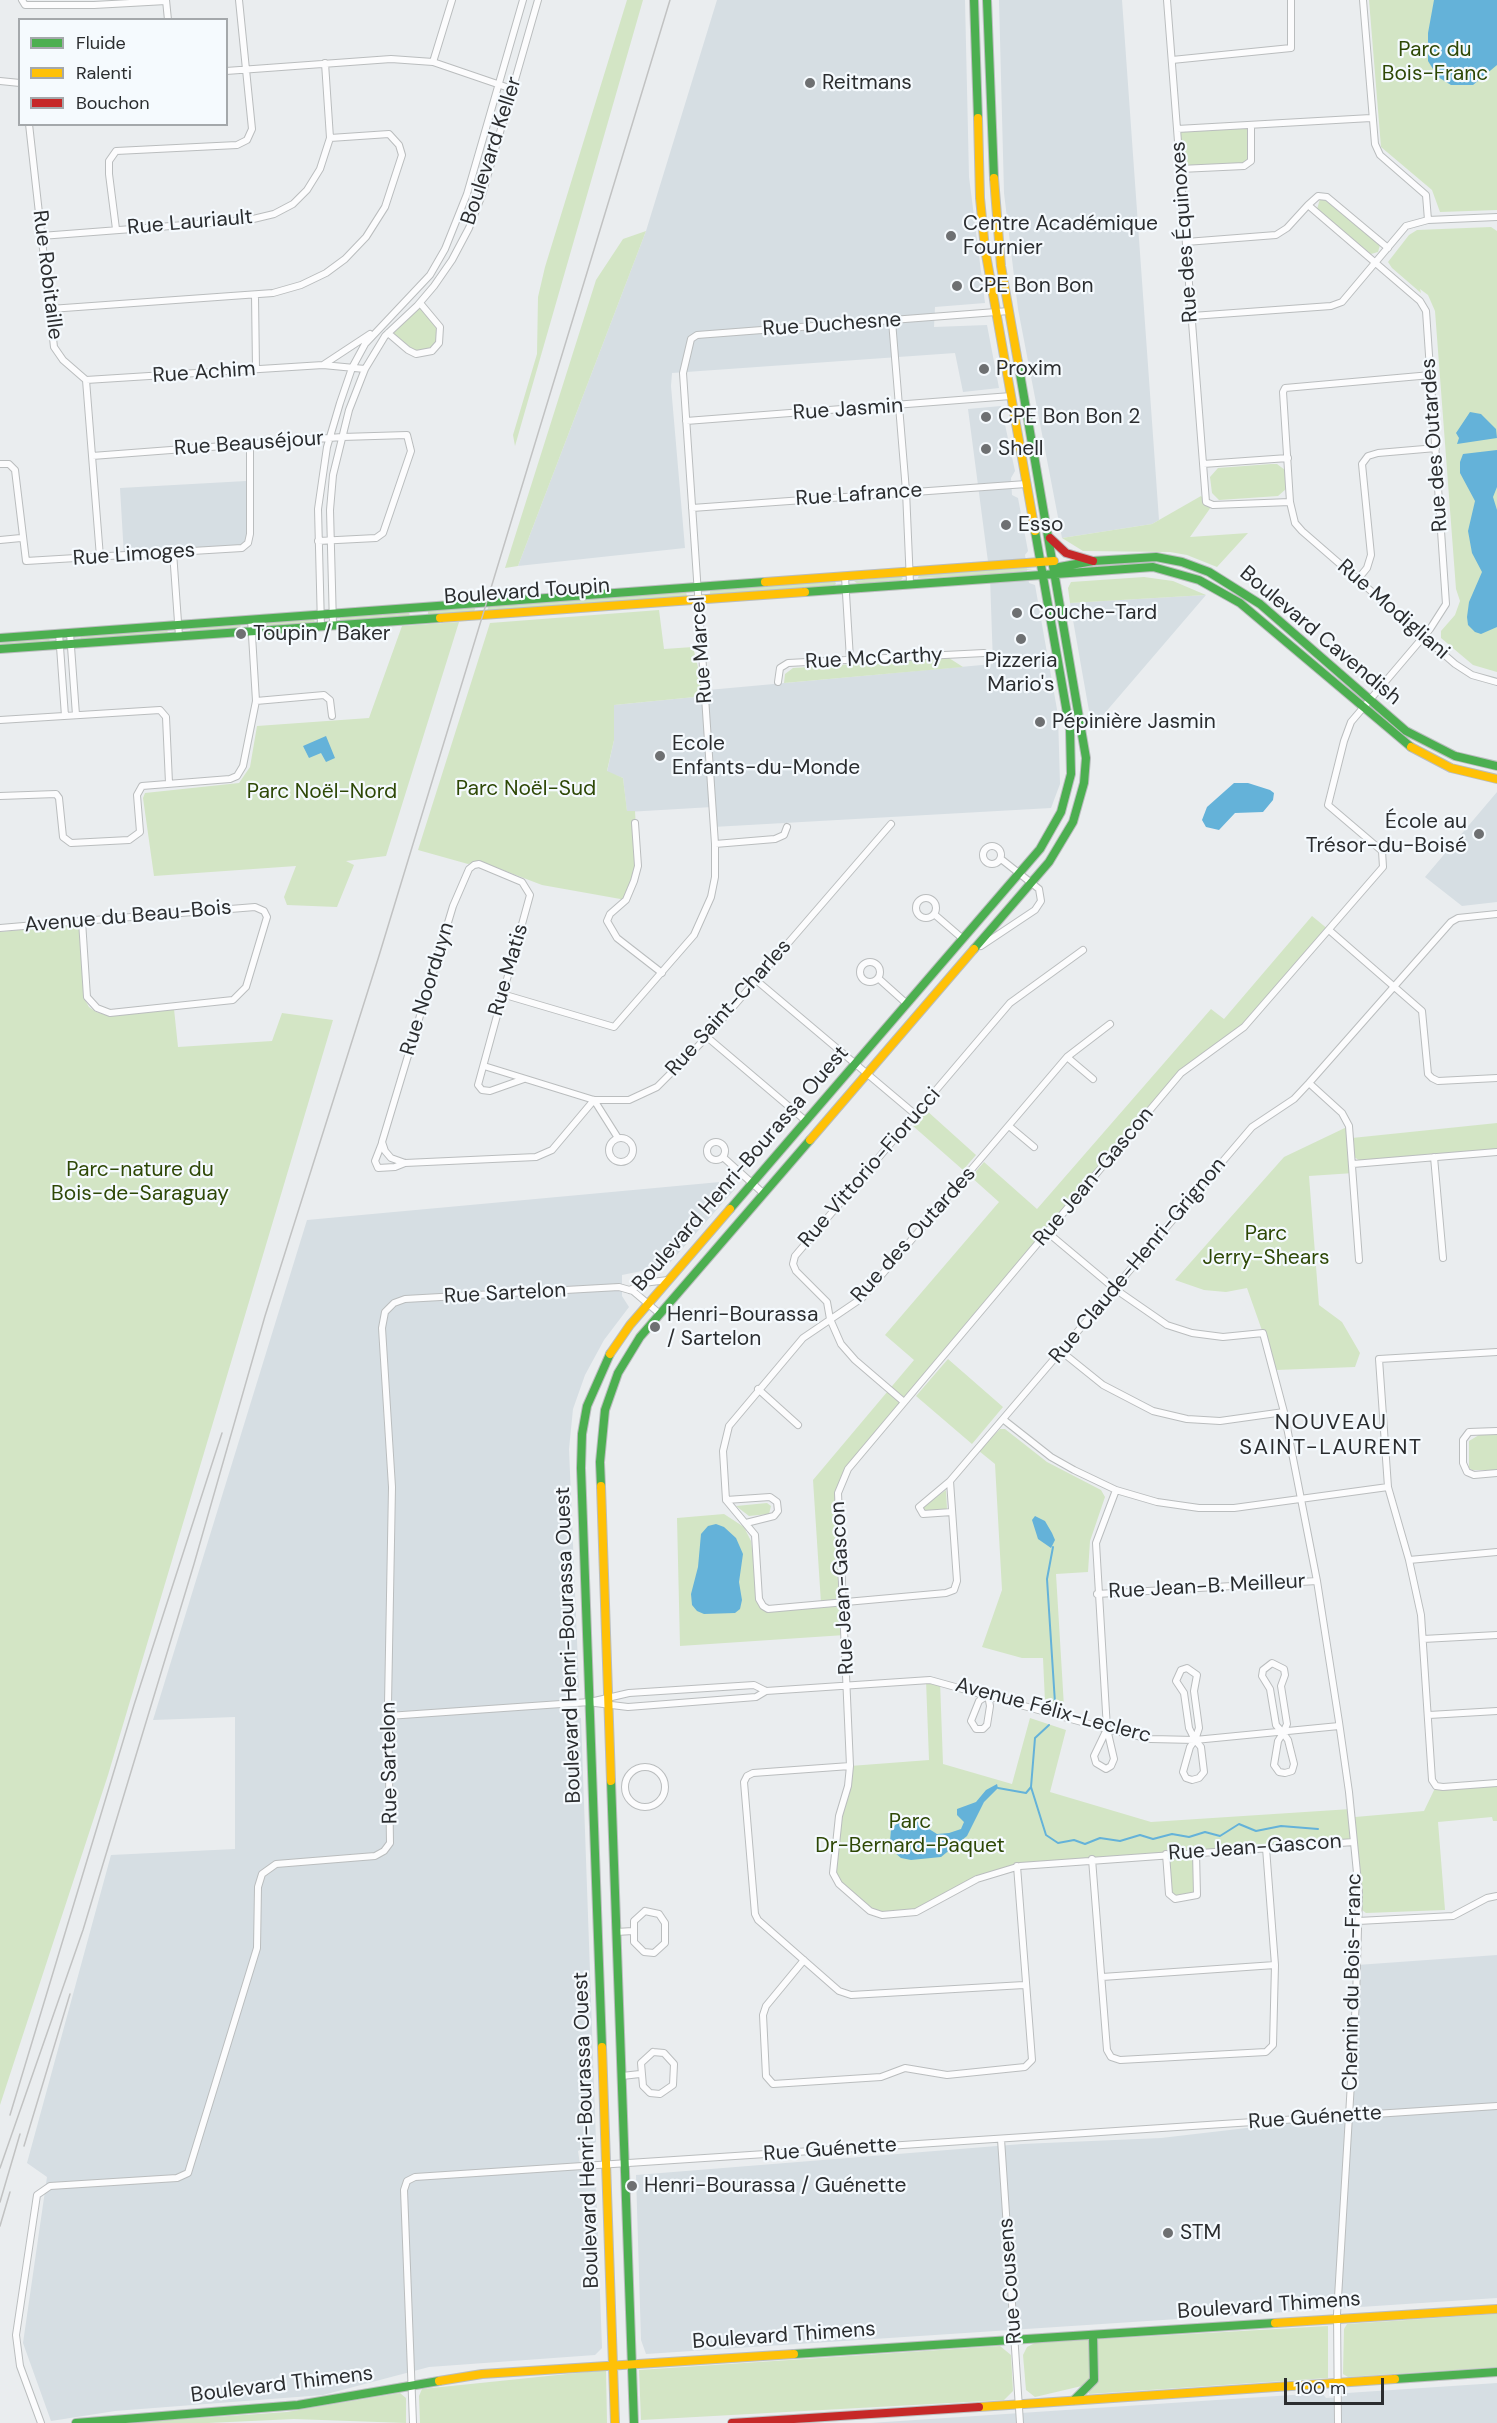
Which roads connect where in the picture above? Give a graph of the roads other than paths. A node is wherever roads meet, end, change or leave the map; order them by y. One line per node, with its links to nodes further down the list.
1 (22, 0): 12 (street)
2 (239, 0): 17 (street)
3 (453, 0): 15 (street)
4 (523, 0): 21 (street, Boulevard Keller)
5 (538, 0): 22 (street, Boulevard Keller)
6 (974, 0): 41 (main road, Boulevard Henri-Bourassa Ouest)
7 (987, 0): 40 (main road, Boulevard Henri-Bourassa Ouest)
8 (1167, 0): 14 (street, Rue des Équinoxes)
9 (1291, 0): 14 (street)
10 (1363, 0): 23 (street)
11 (166, 1): 12 (street); 13 (street)
12 (93, 3)
13 (168, 18)
14 (1172, 60): 26 (street, Rue des Équinoxes)
15 (433, 62): 16 (street); 21 (street)
16 (325, 63): 17 (street); 27 (street, Rue Lauriault)
17 (247, 70): 18 (street); 32 (street)
18 (228, 71)
19 (0, 81): 20 (street)
20 (18, 83)
21 (498, 84): 22 (street); 44 (street, Boulevard Keller)
22 (512, 89): 38 (street, Boulevard Keller)
23 (1371, 117): 24 (street); 31 (street)
24 (1251, 125): 26 (street); 28 (street)
25 (28, 126): 33 (street, Rue Robitaille)
26 (1177, 129): 28 (street, Rue des Équinoxes)
27 (330, 138): 32 (street, Rue Lauriault); 37 (street)
28 (1180, 169): 34 (street, Rue des Équinoxes)
29 (1308, 206): 34 (street); 35 (street); 36 (street, Rue des Outardes)
30 (1497, 217): 31 (street)
31 (1428, 220): 35 (street)
32 (116, 229): 33 (street, Rue Lauriault)
33 (41, 236): 39 (street, Rue Robitaille)
34 (1186, 242): 42 (street, Rue des Équinoxes)
35 (1388, 248): 36 (street)
36 (1375, 263): 42 (street); 51 (street, Rue des Outardes)
37 (255, 295): 39 (street); 48 (street)
38 (420, 303): 45 (street, Boulevard Keller); 45 (street)
39 (50, 309): 52 (street, Rue Robitaille)
40 (1009, 311): 41 (street, Rue Duchesne); 69 (main road, Boulevard Henri-Bourassa Ouest)
41 (995, 313): 43 (street, Rue Duchesne); 53 (main road, Boulevard Henri-Bourassa Ouest)
42 (1192, 316): 63 (street, Rue des Équinoxes)
43 (892, 321): 50 (street, Rue Duchesne); 54 (street)
44 (379, 327): 46 (street, Rue Achim); 47 (street, Boulevard Keller)
45 (388, 333): 49 (street, Boulevard Keller)
46 (323, 365): 47 (street, Rue Achim); 48 (street, Rue Achim)
47 (352, 368): 49 (street, Rue Achim); 57 (street, Boulevard Keller)
48 (256, 369): 52 (street, Rue Achim)
49 (365, 369): 56 (street, Boulevard Keller)
50 (683, 373): 55 (street, Rue Marcel)
51 (1431, 375): 59 (street, Rue des Outardes); 61 (street)
52 (86, 380): 60 (street)
53 (1011, 396): 54 (street, Rue Jasmin); 64 (main road, Boulevard Henri-Bourassa Ouest)
54 (899, 406): 55 (street, Rue Jasmin); 65 (street)
55 (686, 421): 67 (street, Rue Marcel)
56 (342, 437): 57 (street, Rue Beauséjour); 71 (street, Boulevard Keller); 71 (street, Rue Beauséjour)
57 (329, 438): 58 (street, Rue Beauséjour); 72 (street, Boulevard Keller)
58 (250, 444): 60 (street, Rue Beauséjour); 73 (street, Rue Limoges)
59 (1436, 448): 81 (street); 98 (street, Rue des Outardes)
60 (92, 456): 74 (street)
61 (1288, 459): 63 (street); 66 (street)
62 (0, 464): 68 (street)
63 (1203, 464): 66 (street, Rue des Équinoxes)
64 (1026, 484): 65 (street, Rue Lafrance); 76 (main road, Boulevard Henri-Bourassa Ouest)
65 (906, 491): 67 (street, Rue Lafrance); 78 (street)
66 (1290, 502): 81 (street, Rue Modigliani)
67 (692, 508): 83 (street, Rue Marcel)
68 (21, 538): 70 (street); 74 (street, Rue Limoges)
69 (1050, 538): 75 (main road); 77 (main road, Boulevard Henri-Bourassa Ouest)
70 (0, 540)
71 (331, 540): 72 (street); 87 (street, Boulevard Keller)
72 (318, 542): 88 (street, Boulevard Keller)
73 (173, 552): 74 (street, Rue Limoges); 91 (street)
74 (100, 557)
75 (1093, 561): 77 (main road, Boulevard Cavendish); 107 (main road, Boulevard Cavendish)
76 (1040, 563): 77 (main road, Boulevard Toupin); 78 (main road, Boulevard Toupin); 79 (main road, Boulevard Henri-Bourassa Ouest)
77 (1055, 567): 79 (main road, Boulevard Toupin); 109 (main road, Boulevard Cavendish); 126 (main road, Boulevard Henri-Bourassa Ouest)
78 (910, 572): 80 (main road, Boulevard Toupin); 82 (street)
79 (1042, 573): 82 (main road, Boulevard Toupin); 125 (main road, Boulevard Henri-Bourassa Ouest)
80 (845, 577): 83 (main road, Boulevard Toupin); 84 (street)
81 (1358, 579): 98 (street, Rue Modigliani)
82 (910, 583): 84 (main road, Boulevard Toupin)
83 (697, 587): 85 (street, Rue Marcel); 86 (main road, Boulevard Toupin)
84 (845, 587): 85 (main road, Boulevard Toupin); 104 (street)
85 (698, 598): 89 (main road, Boulevard Toupin); 122 (street, Rue Marcel)
86 (418, 608): 87 (main road, Boulevard Toupin); 89 (main road)
87 (332, 614): 88 (main road, Boulevard Toupin); 92 (street, Boulevard Keller)
88 (320, 615): 90 (main road, Boulevard Toupin); 93 (street, Boulevard Keller)
89 (419, 618): 92 (main road, Boulevard Toupin)
90 (251, 620): 91 (main road, Boulevard Toupin); 94 (street)
91 (178, 625): 96 (main road, Boulevard Toupin); 97 (street)
92 (333, 625): 93 (main road, Boulevard Toupin)
93 (321, 626): 94 (main road, Boulevard Toupin)
94 (252, 630): 97 (main road, Boulevard Toupin); 108 (street)
95 (59, 633): 96 (main road, Boulevard Toupin); 99 (main road, Boulevard Toupin); 101 (street)
96 (70, 633): 100 (street)
97 (179, 636): 100 (main road, Boulevard Toupin)
98 (1424, 636): 106 (street, Rue Modigliani); 107 (street, Rue des Outardes)
99 (0, 638)
100 (71, 643): 101 (main road, Boulevard Toupin); 110 (street)
101 (60, 644): 102 (main road, Boulevard Toupin); 111 (street)
102 (0, 649)
103 (984, 653): 104 (street, Rue McCarthy)
104 (850, 659): 105 (street, Rue McCarthy)
105 (778, 682)
106 (1497, 682)
107 (1369, 699): 109 (street, Rue des Outardes); 114 (main road, Boulevard Cavendish)
108 (256, 701): 112 (street); 116 (street)
109 (1363, 707): 115 (main road, Boulevard Cavendish); 118 (street, Rue des Outardes)
110 (76, 715): 111 (street); 116 (street)
111 (65, 716): 113 (street)
112 (332, 716)
113 (0, 720)
114 (1497, 766)
115 (1497, 779)
116 (169, 783): 117 (street)
117 (0, 796)
118 (1328, 805): 131 (street, Rue Jean-Gascon)
119 (635, 824): 135 (street)
120 (891, 824): 137 (street, Rue Saint-Charles)
121 (787, 827): 122 (street)
122 (715, 844): 135 (street, Rue Marcel)
123 (1001, 859): 125 (street)
124 (500, 872): 139 (street, Rue Matis); 156 (street, Rue Noorduyn)
125 (1020, 874): 126 (street); 132 (main road, Boulevard Henri-Bourassa Ouest)
126 (1032, 883): 134 (main road, Boulevard Henri-Bourassa Ouest); 134 (street, Boulevard Henri-Bourassa Ouest)
127 (934, 914): 132 (street)
128 (1497, 914): 138 (street, Rue Claude-Henri-Grignon)
129 (82, 921): 129 (street, Avenue du Beau-Bois); 130 (street, Avenue du Beau-Bois)
130 (0, 928)
131 (1329, 930): 138 (street); 165 (street, Rue Jean-Gascon)
132 (963, 939): 140 (main road, Boulevard Henri-Bourassa Ouest)
133 (1083, 950): 152 (street, Rue Vittorio-Fiorucci)
134 (972, 951): 146 (main road, Boulevard Henri-Bourassa Ouest)
135 (662, 973): 139 (street, Rue Marcel)
136 (878, 978): 140 (street)
137 (756, 980): 142 (street, Rue Saint-Charles); 144 (street)
138 (1395, 987): 147 (street); 150 (street, Rue Claude-Henri-Grignon)
139 (502, 994): 145 (street, Rue Matis)
140 (908, 1004): 144 (main road, Boulevard Henri-Bourassa Ouest)
141 (1110, 1024): 143 (street, Rue des Outardes)
142 (707, 1037): 151 (street, Rue Saint-Charles); 153 (street)
143 (1067, 1057): 149 (street); 154 (street, Rue des Outardes)
144 (855, 1065): 146 (street); 153 (main road, Boulevard Henri-Bourassa Ouest)
145 (483, 1066): 148 (street, Rue Saint-Charles); 148 (street, Rue Matis)
146 (866, 1074): 152 (street); 164 (main road, Boulevard Henri-Bourassa Ouest)
147 (1497, 1078)
148 (524, 1079): 151 (street, Rue Saint-Charles)
149 (1093, 1079)
150 (1309, 1083): 162 (street); 169 (street, Rue Claude-Henri-Grignon)
151 (594, 1100): 155 (street); 161 (street, Rue Noorduyn)
152 (916, 1115): 173 (street, Rue Vittorio-Fiorucci)
153 (806, 1121): 163 (main road, Boulevard Henri-Bourassa Ouest)
154 (1009, 1126): 157 (street); 173 (street, Rue des Outardes)
155 (618, 1138)
156 (382, 1142): 161 (street); 161 (street, Rue Noorduyn)
157 (1034, 1147)
158 (1497, 1152): 159 (street)
159 (1434, 1157): 162 (street); 166 (street)
160 (724, 1158): 163 (street)
161 (405, 1162)
162 (1353, 1164): 167 (street)
163 (753, 1183): 164 (street); 168 (main road, Boulevard Henri-Bourassa Ouest)
164 (764, 1193): 172 (main road, Boulevard Henri-Bourassa Ouest)
165 (1047, 1232): 169 (street); 177 (street, Rue Jean-Gascon)
166 (1443, 1258)
167 (1359, 1260)
168 (669, 1280): 170 (street, Rue Sartelon); 171 (main road, Boulevard Henri-Bourassa Ouest)
169 (1115, 1289): 174 (street, Rue Claude-Henri-Grignon); 178 (street, Chemin du Bois-Franc)
170 (630, 1290): 171 (street); 204 (street, Rue Sartelon)
171 (648, 1304): 172 (street); 201 (main road, Boulevard Henri-Bourassa Ouest)
172 (660, 1314): 200 (main road, Boulevard Henri-Bourassa Ouest)
173 (830, 1319): 176 (street, Rue des Outardes); 177 (street, Rue Vittorio-Fiorucci)
174 (1062, 1352): 178 (street); 179 (street, Rue Claude-Henri-Grignon)
175 (1497, 1352): 184 (street)
176 (758, 1389): 180 (street); 187 (street, Rue des Outardes)
177 (904, 1402): 194 (street, Rue Jean-Gascon)
178 (1284, 1413): 186 (street, Chemin du Bois-Franc)
179 (1004, 1420): 183 (street, Rue Claude-Henri-Grignon); 185 (street)
180 (798, 1425)
181 (1497, 1431): 182 (street)
182 (1497, 1473)
183 (950, 1481): 188 (street); 188 (street, Rue Claude-Henri-Grignon)
184 (1388, 1487): 186 (street); 191 (street)
185 (1116, 1490): 186 (street); 193 (street)
186 (1302, 1498): 192 (street, Chemin du Bois-Franc)
187 (726, 1500): 189 (street); 189 (street)
188 (952, 1512): 194 (street)
189 (746, 1523): 194 (street)
190 (1497, 1552): 191 (street)
191 (1409, 1560): 196 (street)
192 (1317, 1581): 193 (street, Rue Jean-B. Meilleur); 205 (street, Chemin du Bois-Franc)
193 (1097, 1594): 206 (street)
194 (842, 1601): 197 (street, Rue Jean-Gascon)
195 (1497, 1635): 196 (street)
196 (1423, 1640): 203 (street)
197 (848, 1685): 198 (street, Avenue Félix-Leclerc); 199 (street, Avenue Félix-Leclerc); 209 (street, Rue Jean-Gascon)
198 (766, 1691): 200 (street, Avenue Félix-Leclerc); 200 (street, Avenue Félix-Leclerc)
199 (988, 1695): 199 (street); 206 (street, Avenue Félix-Leclerc)
200 (609, 1701): 201 (street, Avenue Félix-Leclerc); 212 (main road, Boulevard Henri-Bourassa Ouest)
201 (590, 1702): 204 (street, Avenue Félix-Leclerc); 233 (main road, Boulevard Henri-Bourassa Ouest)
202 (1497, 1711): 203 (street)
203 (1429, 1715): 210 (street)
204 (388, 1716): 245 (street, Rue Sartelon)
205 (1340, 1726): 207 (street, Avenue Félix-Leclerc); 213 (street, Chemin du Bois-Franc)
206 (1107, 1730): 206 (street); 208 (street, Avenue Félix-Leclerc)
207 (1283, 1733): 207 (street); 207 (street); 208 (street, Avenue Félix-Leclerc)
208 (1195, 1740): 208 (street); 208 (street)
209 (850, 1766): 218 (street, Rue Jean-Gascon); 223 (street)
210 (1497, 1783)
211 (627, 1789): 211 (street); 212 (street, Boulevard Henri-Bourassa Ouest)
212 (612, 1790): 222 (main road, Boulevard Henri-Bourassa Ouest)
213 (1354, 1842): 214 (street, Rue Jean-Gascon); 220 (street, Chemin du Bois-Franc)
214 (1266, 1848): 215 (street, Rue Jean-Gascon); 224 (street)
215 (1196, 1852): 216 (street, Rue Jean-Gascon); 216 (street)
216 (1166, 1854): 217 (street, Rue Jean-Gascon)
217 (1092, 1859): 218 (street, Rue Jean-Gascon); 225 (street)
218 (1017, 1866): 226 (street)
219 (1497, 1896): 220 (street)
220 (1358, 1921): 230 (street, Chemin du Bois-Franc)
221 (633, 1931): 221 (street); 222 (street)
222 (616, 1932): 228 (main road, Boulevard Henri-Bourassa Ouest)
223 (804, 1960): 226 (street); 226 (street)
224 (1275, 1965): 225 (street); 225 (street)
225 (1102, 1977)
226 (1024, 1985)
227 (640, 2074): 227 (street); 228 (street, Boulevard Henri-Bourassa Ouest)
228 (622, 2076): 232 (main road, Boulevard Henri-Bourassa Ouest)
229 (1497, 2106): 230 (street, Rue Guénette)
230 (1349, 2116): 231 (street, Rue Guénette); 235 (street, Chemin du Bois-Franc)
231 (1001, 2139): 232 (street, Rue Guénette); 237 (street, Rue Cousens)
232 (625, 2163): 233 (street, Rue Guénette); 238 (main road, Boulevard Henri-Bourassa Ouest)
233 (606, 2164): 239 (main road, Boulevard Henri-Bourassa Ouest); 242 (street, Rue Guénette)
234 (1497, 2309): 235 (main road, Boulevard Thimens)
235 (1337, 2319): 236 (main road, Boulevard Thimens); 241 (street, Chemin du Bois-Franc)
236 (1093, 2335): 237 (main road, Boulevard Thimens); 243 (main road)
237 (1016, 2340): 238 (main road, Boulevard Thimens); 244 (street, Rue Cousens)
238 (632, 2364): 239 (main road, Boulevard Thimens); 249 (main road, Boulevard Henri-Bourassa Ouest)
239 (613, 2365): 242 (main road, Boulevard Thimens); 248 (main road, Boulevard Henri-Bourassa Ouest)
240 (1497, 2372): 241 (main road)
241 (1336, 2383): 243 (main road); 252 (street, Chemin du Bois-Franc)
242 (412, 2384): 246 (main road, Boulevard Thimens); 247 (street, Rue Guénette)
243 (1074, 2400): 244 (main road)
244 (1019, 2404): 250 (main road); 251 (street, Rue Cousens)
245 (41, 2423)
246 (76, 2423)
247 (413, 2423)
248 (615, 2423)
249 (634, 2423)
250 (732, 2423)
251 (1020, 2423)
252 (1338, 2423)

